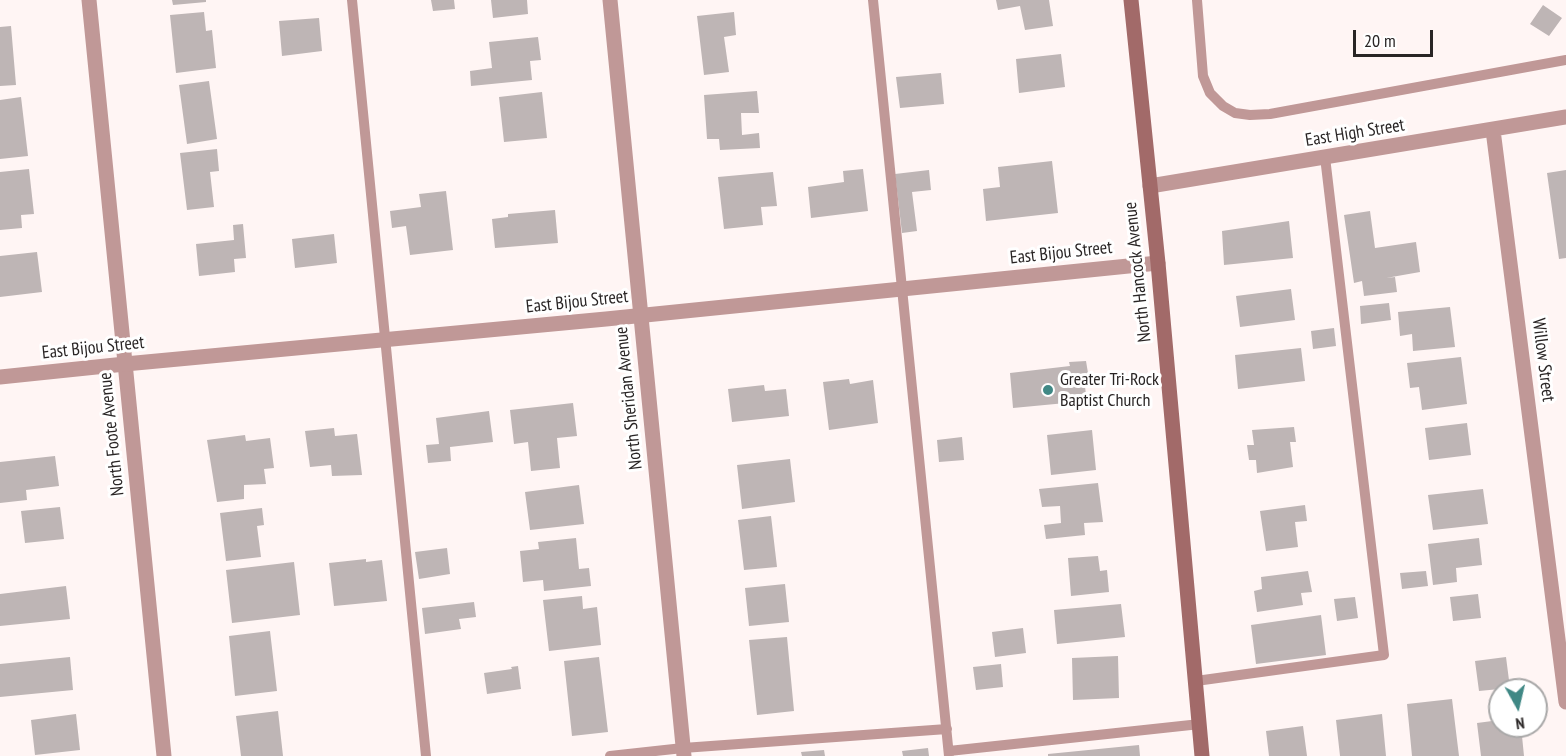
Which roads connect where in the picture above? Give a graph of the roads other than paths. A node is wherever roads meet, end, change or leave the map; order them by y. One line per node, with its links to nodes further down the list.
1 (89, 0): 16 (street, North Foote Avenue)
2 (352, 0): 15 (lane)
3 (610, 0): 14 (street, North Sheridan Avenue)
4 (873, 0): 13 (lane)
5 (1131, 0): 11 (main road, North Hancock Avenue)
6 (1197, 0): 7 (lane)
7 (1566, 60)
8 (1566, 117): 9 (street, East High Street)
9 (1493, 130): 10 (street, East High Street); 19 (street, Willow Street)
10 (1325, 157): 11 (street, East High Street); 18 (lane)
11 (1150, 186): 12 (main road, North Hancock Avenue)
12 (1158, 263): 13 (street, East Bijou Street); 18 (main road, North Hancock Avenue)
13 (902, 288): 14 (street, East Bijou Street); 21 (lane)
14 (640, 316): 15 (street, East Bijou Street); 22 (street, North Sheridan Avenue)
15 (386, 340): 16 (street, East Bijou Street); 25 (lane)
16 (125, 364): 17 (street, East Bijou Street); 24 (street, North Foote Avenue)
17 (0, 377)
18 (1196, 681): 20 (main road, North Hancock Avenue)
19 (1566, 702)
20 (1200, 724): 23 (lane); 27 (main road, North Hancock Avenue)
21 (947, 729): 22 (lane); 23 (lane)
22 (683, 752): 26 (lane)
23 (949, 754)
24 (164, 756)
25 (426, 756)
26 (610, 756)
27 (1203, 756)

